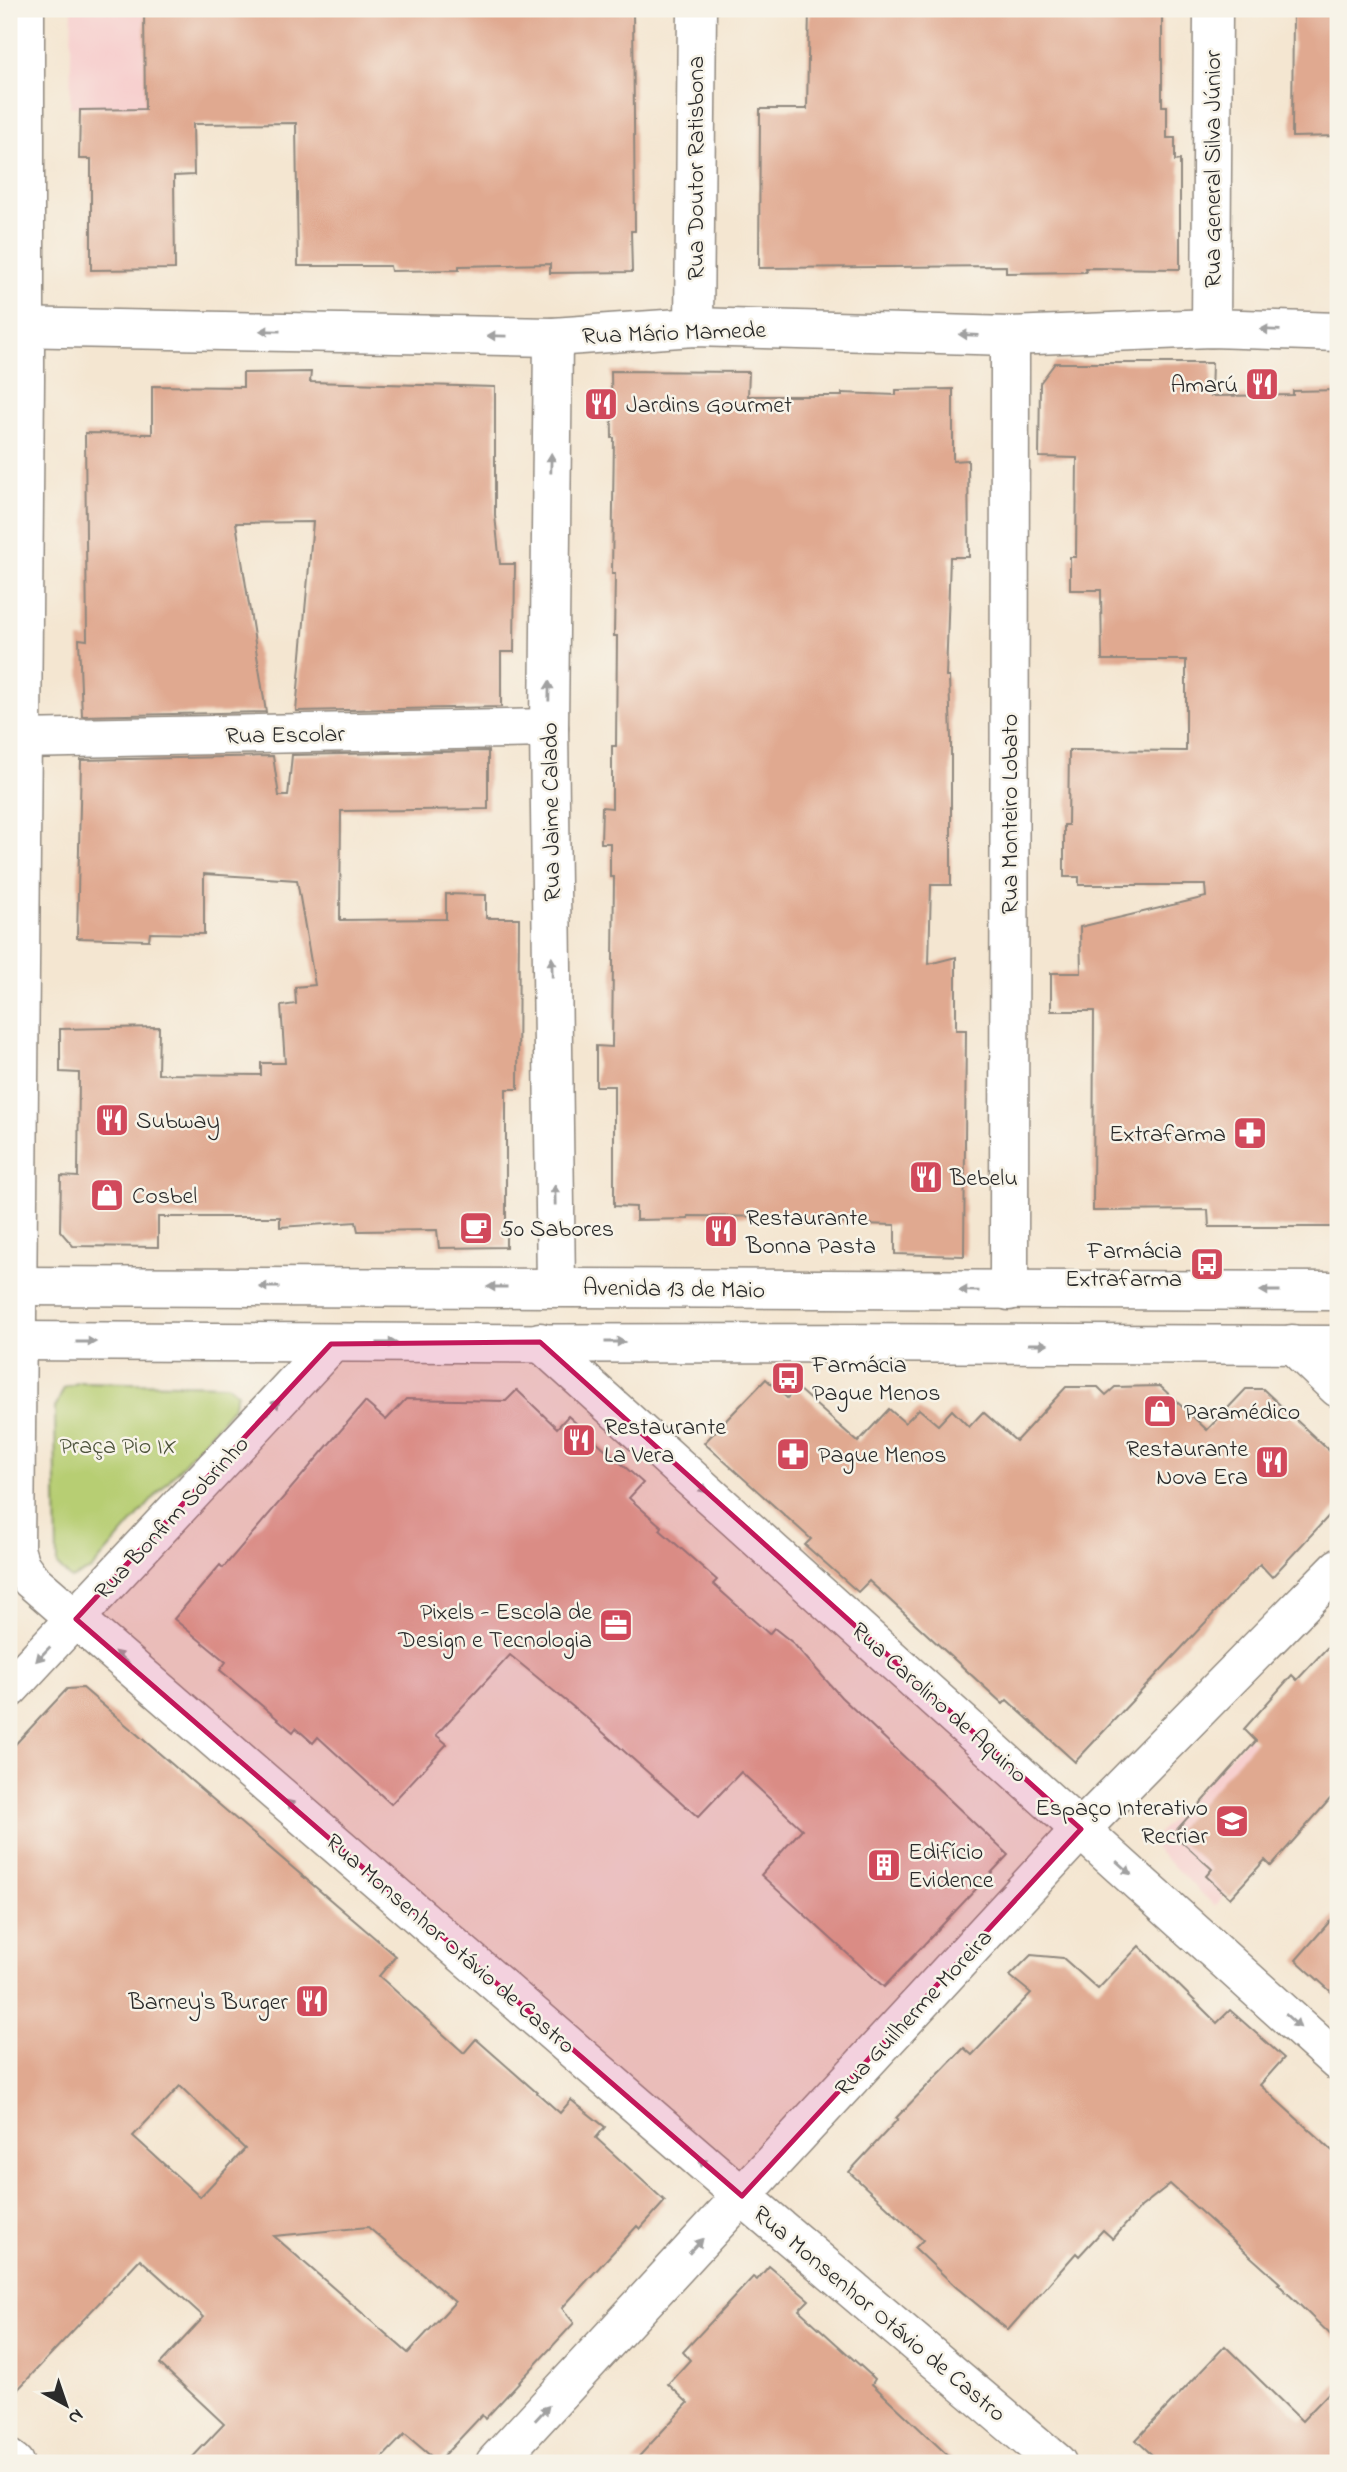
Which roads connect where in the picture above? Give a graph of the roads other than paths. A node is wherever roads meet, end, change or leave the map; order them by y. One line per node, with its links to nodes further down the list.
1 (25, 9): 4 (street, Rua Monsenhor Otávio de Castro)
2 (697, 9): 5 (street, Rua Doutor Ratisbona)
3 (1213, 9): 6 (street, Rua General Silva Júnior)
4 (17, 327): 9 (street, Rua Mário Mamede, one-way to 4); 11 (street, Rua Monsenhor Otávio de Castro)
5 (694, 327): 8 (street, Rua Mário Mamede, one-way to 5); 9 (street, Rua Mário Mamede)
6 (1211, 328): 7 (street, Rua Mário Mamede, one-way to 6); 8 (street, Rua Mário Mamede)
7 (1338, 332)
8 (1010, 336): 14 (street, Rua Monteiro Lobato)
9 (553, 337): 10 (street, Rua Jaime Calado, one-way to 9)
10 (549, 728): 11 (street, Rua Escolar); 13 (street, Rua Jaime Calado, one-way to 10)
11 (22, 739): 12 (street, Rua Monsenhor Otávio de Castro)
12 (13, 1287): 13 (street, Avenida 13 de Maio, one-way to 12); 16 (street, Rua Monsenhor Otávio de Castro)
13 (556, 1287): 14 (street, Avenida 13 de Maio, one-way to 13)
14 (1009, 1291): 15 (street, Avenida 13 de Maio, one-way to 14)
15 (1338, 1291)
16 (13, 1341): 18 (street, one-way to 18); 23 (street, Rua Monsenhor Otávio de Castro)
17 (540, 1342): 18 (street, one-way to 17); 19 (street, one-way to 19); 25 (street, Rua Carolino de Aquino, one-way to 25)
18 (331, 1344): 23 (street, Rua Bonfim Sobrinho, one-way to 18)
19 (1292, 1344): 20 (street); 21 (street)
20 (1338, 1345)
21 (1338, 1388)
22 (1338, 1568): 25 (street, Rua Guilherme Moreira)
23 (76, 1619): 24 (street, Rua Bonfim Sobrinho, one-way to 24); 27 (street, Rua Monsenhor Otávio de Castro, one-way to 23)
24 (9, 1689)
25 (1081, 1829): 26 (street, Rua Carolino de Aquino, one-way to 26); 27 (street, Rua Guilherme Moreira)
26 (1338, 2062)
27 (742, 2196): 30 (street, Rua Guilherme Moreira, one-way to 27); 31 (street, Rua Monsenhor Otávio de Castro)
28 (9, 2459): 29 (street)
29 (14, 2463)
30 (495, 2463)
31 (1056, 2463)

